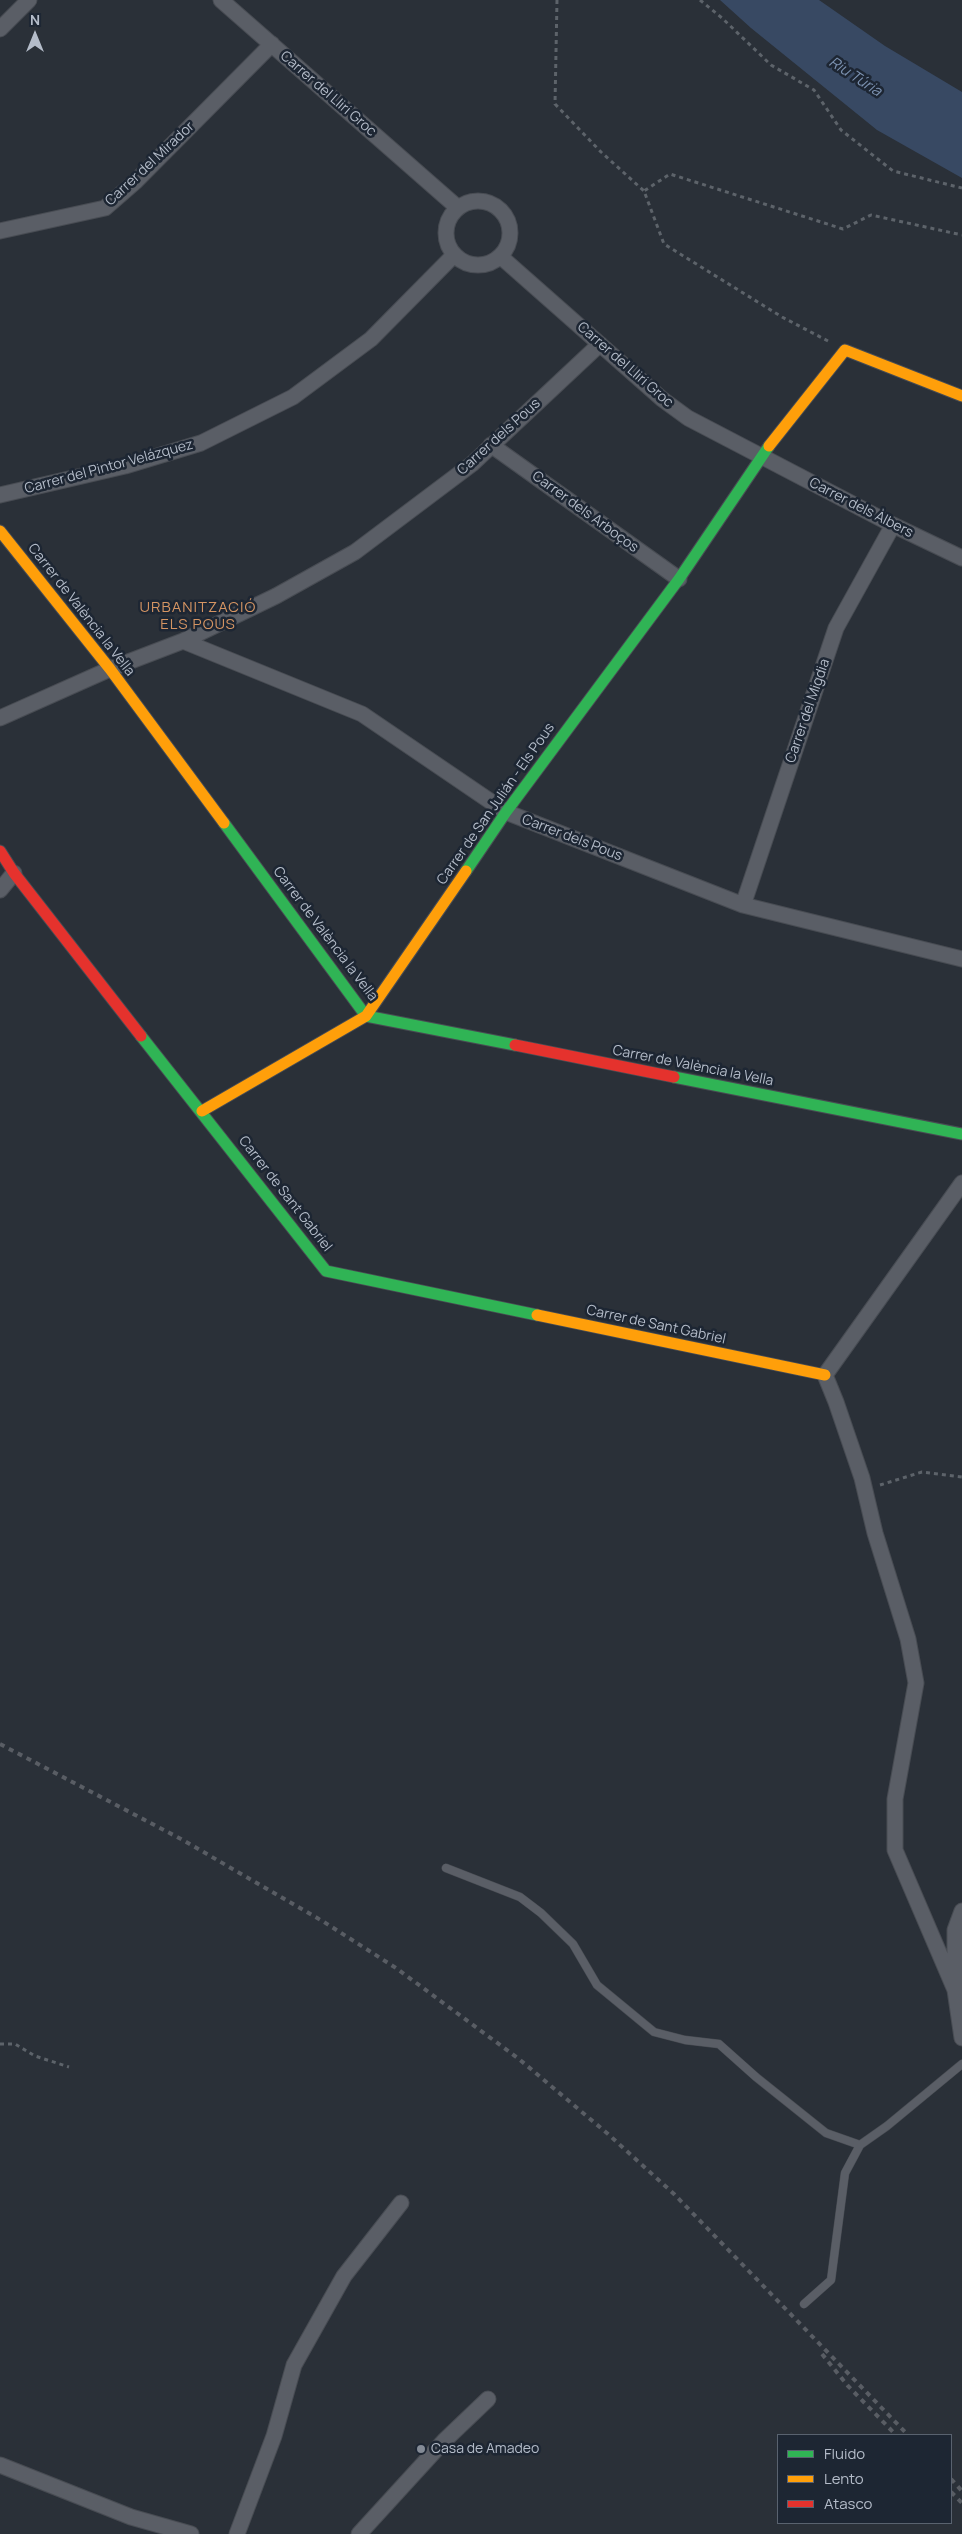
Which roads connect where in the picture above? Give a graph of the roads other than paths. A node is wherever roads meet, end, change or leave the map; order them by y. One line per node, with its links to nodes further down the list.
1 (29, 0): 3 (street)
2 (221, 0): 4 (street, Carrer del Lliri Groc)
3 (0, 29)
4 (272, 44): 5 (street, Carrer del Lliri Groc); 6 (street, Carrer del Mirador)
5 (457, 207): 7 (street); 8 (street)
6 (0, 231)
7 (454, 255): 8 (street); 13 (street, Carrer del Pintor Velázquez)
8 (500, 256): 9 (street, Carrer del Lliri Groc)
9 (600, 344): 11 (street, Carrer dels Pous); 12 (street, Carrer del Lliri Groc)
10 (962, 396): 12 (street, Carrer de San Julián - Els Pous)
11 (491, 445): 17 (street, Carrer dels Arboços); 18 (street, Carrer dels Pous)
12 (761, 456): 14 (street, Carrer dels Àlbers); 17 (street, Carrer de San Julián - Els Pous)
13 (0, 495)
14 (892, 525): 16 (street, Carrer dels Àlbers); 25 (street, Carrer del Migdia)
15 (0, 531): 19 (street, Carrer de València la Vella)
16 (962, 558)
17 (679, 579): 21 (street, Carrer de San Julián - Els Pous)
18 (183, 641): 19 (street, Carrer dels Pous); 21 (street, Carrer dels Pous)
19 (110, 670): 20 (street, Carrer dels Pous); 27 (street, Carrer de València la Vella)
20 (0, 718)
21 (506, 812): 25 (street, Carrer dels Pous); 27 (street, Carrer de San Julián - Els Pous)
22 (0, 851): 23 (street, Carrer de Sant Gabriel)
23 (14, 873): 24 (street); 28 (street, Carrer de Sant Gabriel)
24 (0, 890)
25 (743, 905): 26 (street, Carrer dels Pous)
26 (962, 959)
27 (366, 1016): 28 (street, Carrer de San Julián - Els Pous); 29 (street, Carrer de València la Vella)
28 (202, 1111): 31 (street, Carrer de Sant Gabriel)
29 (962, 1134)
30 (962, 1183): 31 (street)
31 (824, 1376): 34 (street)
32 (446, 1868): 37 (lane)
33 (962, 1911): 34 (street)
34 (955, 1990): 35 (street)
35 (962, 2038)
36 (962, 2064): 37 (lane)
37 (860, 2145): 39 (lane)
38 (400, 2203): 43 (street)
39 (804, 2304)
40 (488, 2399): 44 (street)
41 (0, 2465): 42 (street)
42 (191, 2534)
43 (237, 2534)
44 (359, 2534)

